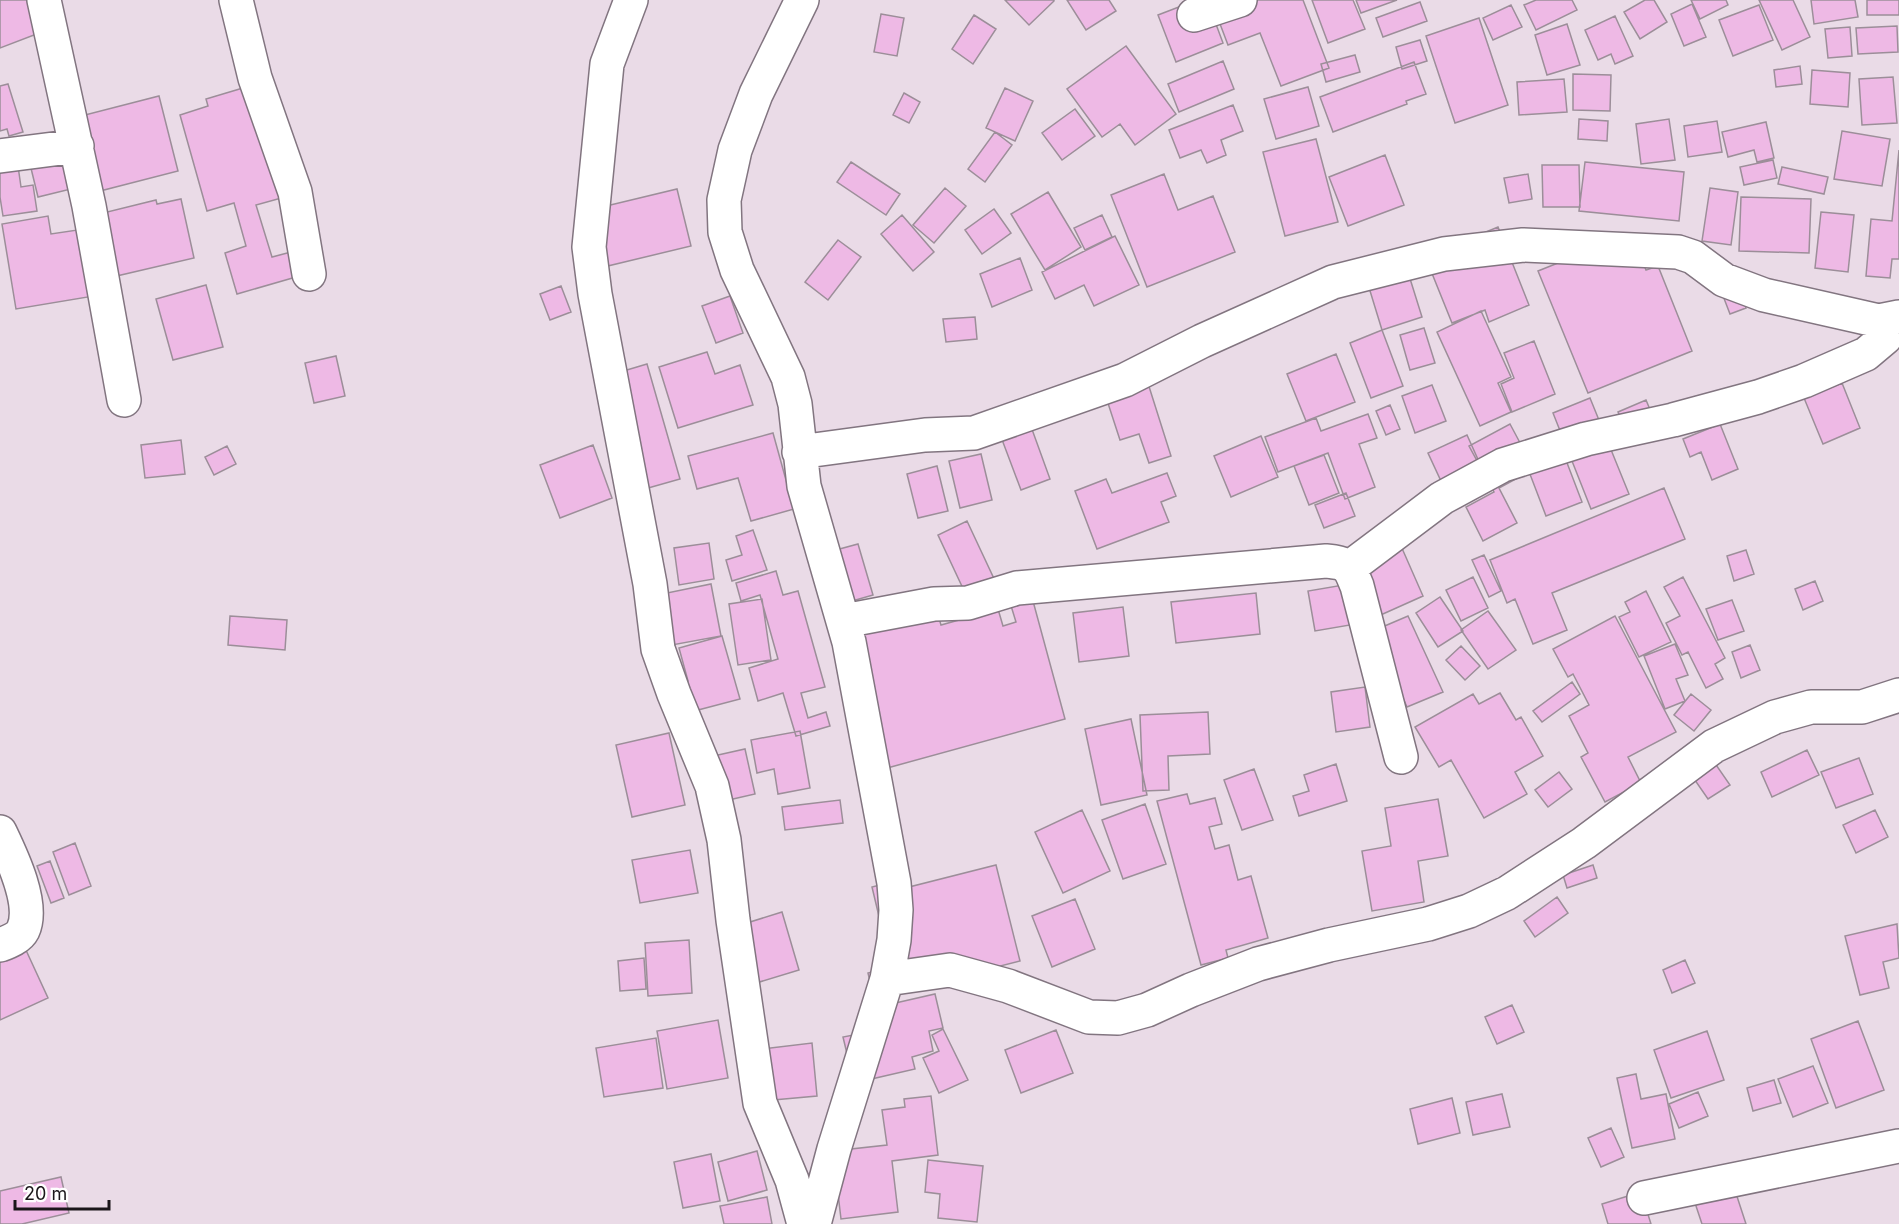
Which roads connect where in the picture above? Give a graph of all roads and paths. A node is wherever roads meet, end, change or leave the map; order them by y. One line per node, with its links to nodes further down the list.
1 (44, 0): 7 (street)
2 (236, 0): 9 (street)
3 (631, 0): 22 (street)
4 (802, 0): 12 (street)
5 (1240, 0): 6 (street)
6 (1194, 15)
7 (77, 146): 8 (street); 11 (street)
8 (0, 156)
9 (309, 274)
10 (1899, 317): 12 (street); 13 (street)
11 (124, 400)
12 (799, 453): 14 (street)
13 (1349, 568): 14 (street); 16 (street)
14 (844, 621): 19 (street)
15 (1899, 695): 19 (street)
16 (1401, 758)
17 (0, 831): 18 (street)
18 (0, 945)
19 (887, 979): 23 (street)
20 (1899, 1146): 21 (street)
21 (1644, 1198)
22 (804, 1224)
23 (814, 1224)

